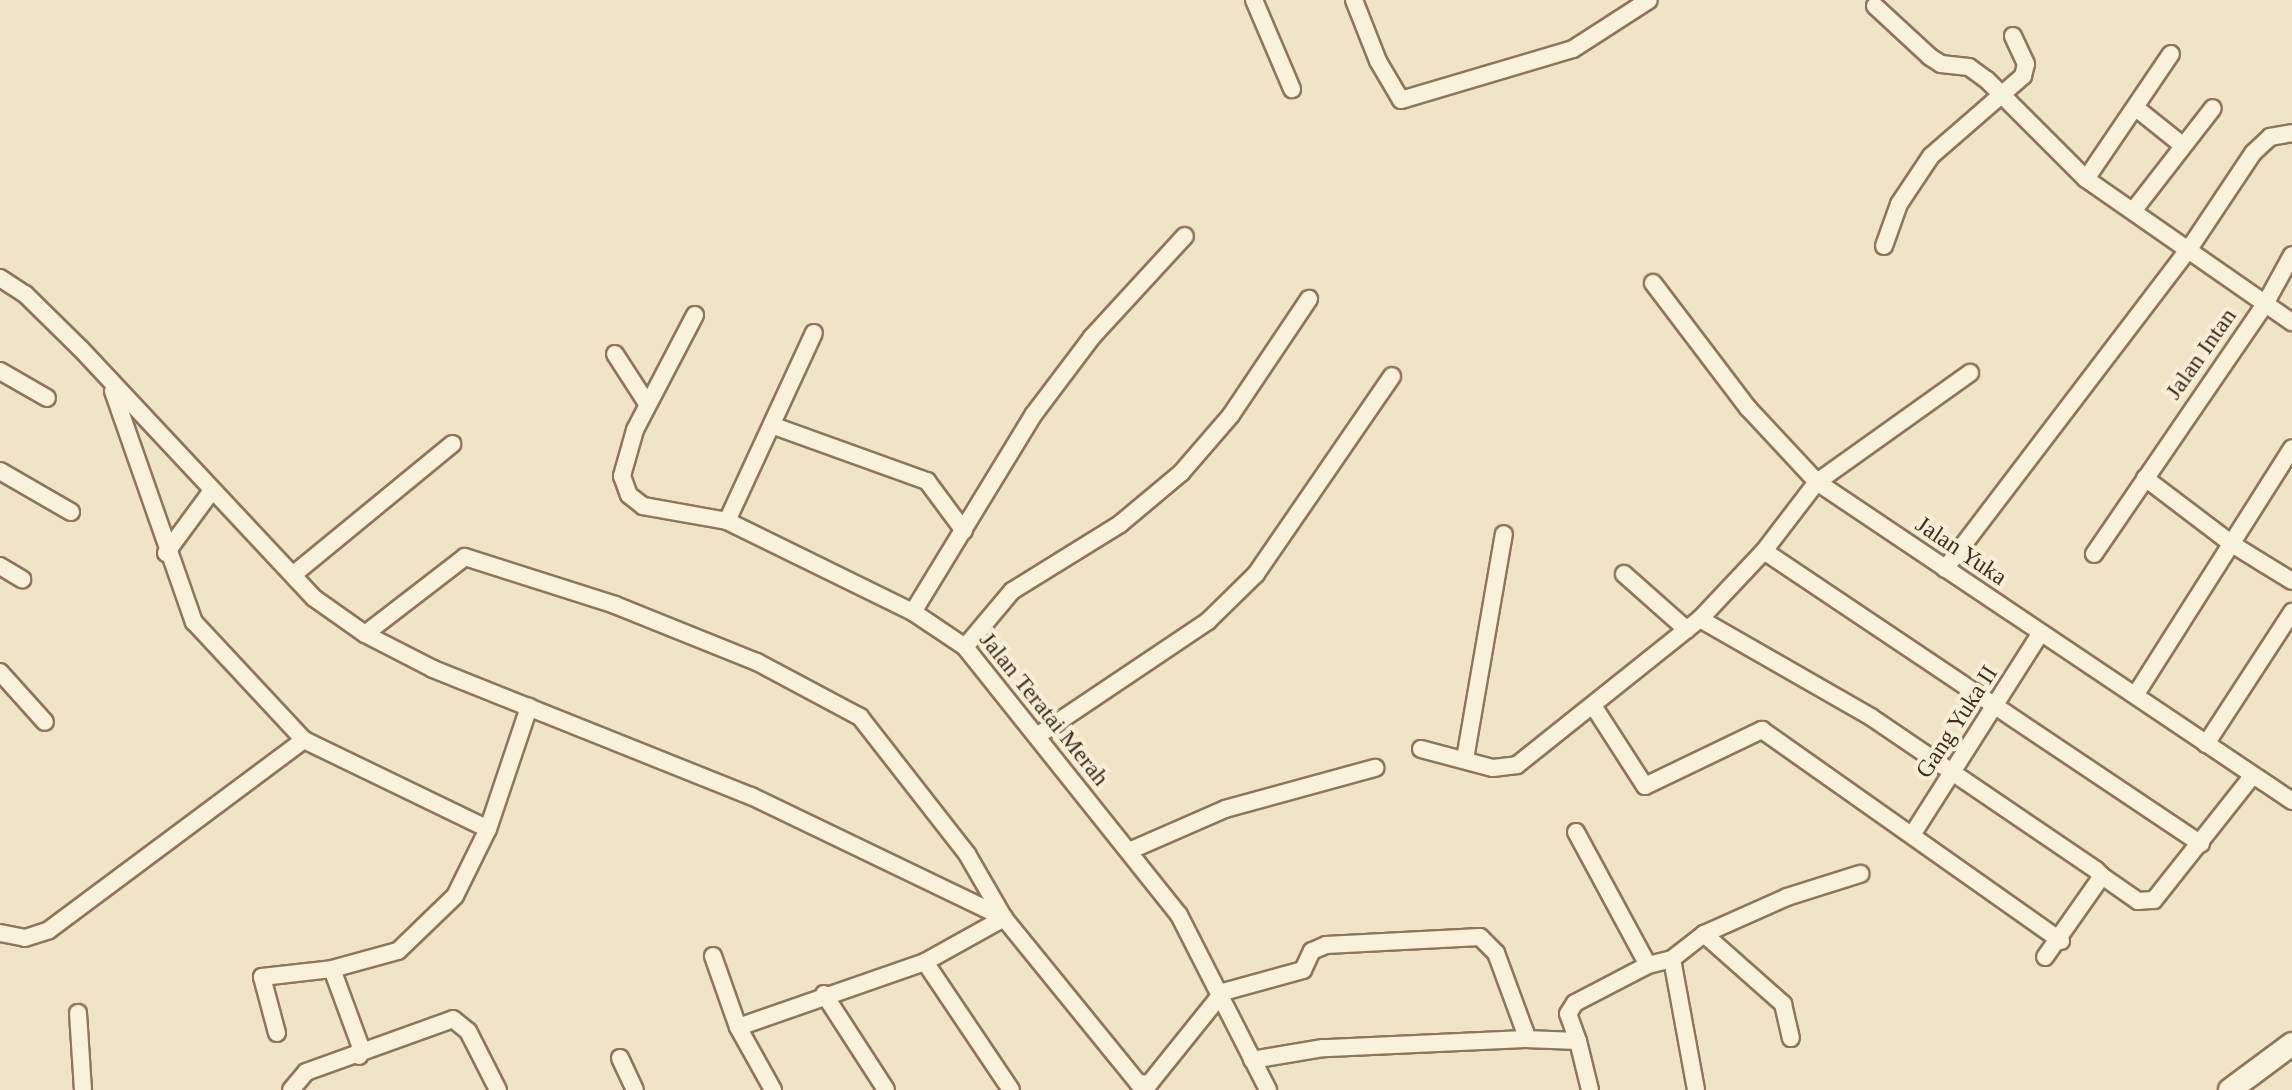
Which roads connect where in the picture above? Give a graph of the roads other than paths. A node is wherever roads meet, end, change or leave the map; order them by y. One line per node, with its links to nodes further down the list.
1 (1254, 0): 7 (street)
2 (1354, 0): 3 (street)
3 (1649, 0)
4 (1875, 6): 8 (street)
5 (2013, 36): 8 (street)
6 (2171, 54): 9 (street)
7 (1292, 89)
8 (2002, 96): 13 (street); 16 (street)
9 (2136, 108): 12 (street); 13 (street)
10 (2213, 108): 12 (street)
11 (2292, 133): 17 (street)
12 (2181, 144): 14 (street)
13 (2086, 179): 14 (street)
14 (2133, 211): 17 (street)
15 (1185, 236): 42 (street)
16 (1884, 246)
17 (2189, 249): 22 (street); 49 (street)
18 (2292, 255): 22 (street, Jalan Intan)
19 (0, 278): 30 (street)
20 (1653, 283): 38 (street, Jalan Yuka)
21 (1309, 299): 59 (street)
22 (2264, 306): 24 (street); 37 (street, Jalan Intan)
23 (695, 315): 32 (street)
24 (2292, 322)
25 (814, 333): 33 (street)
26 (615, 354): 32 (street)
27 (0, 371): 31 (street)
28 (1970, 373): 38 (street)
29 (1392, 376): 66 (street)
30 (111, 384): 39 (street); 46 (street)
31 (47, 398)
32 (646, 402): 41 (street, Jalan Teratai Merah)
33 (774, 426): 41 (street); 42 (street)
34 (452, 444): 50 (street)
35 (2292, 448): 44 (street)
36 (0, 471): 40 (street)
37 (2145, 478): 44 (street); 47 (street, Jalan Intan)
38 (1817, 482): 45 (street); 49 (street, Jalan Yuka)
39 (211, 492): 46 (street); 50 (street)
40 (71, 512)
41 (727, 521): 54 (street, Jalan Teratai Merah)
42 (964, 531): 54 (street)
43 (1504, 534): 70 (street)
44 (2232, 544): 53 (street); 61 (street)
45 (1764, 551): 56 (street); 62 (street)
46 (166, 553): 67 (street)
47 (2094, 554)
48 (0, 566): 52 (street)
49 (1945, 569): 58 (street, Jalan Yuka)
50 (294, 574): 57 (street)
51 (1624, 574): 56 (street)
52 (22, 579)
53 (2292, 581)
54 (913, 612): 59 (street, Jalan Teratai Merah)
55 (2292, 612): 68 (street)
56 (1694, 624): 64 (street); 72 (street)
57 (365, 634): 63 (street); 82 (street)
58 (2040, 634): 61 (street, Jalan Yuka); 62 (street, Gang Yuka II)
59 (965, 647): 66 (street, Jalan Teratai Merah)
60 (0, 672): 65 (street)
61 (2136, 694): 68 (street, Jalan Yuka)
62 (1998, 705): 72 (street, Gang Yuka II); 78 (street)
63 (529, 707): 75 (street); 82 (street)
64 (1594, 707): 70 (street); 77 (street)
65 (45, 722)
66 (1037, 736): 79 (street, Jalan Teratai Merah)
67 (304, 740): 75 (street); 83 (street)
68 (2206, 744): 73 (street, Jalan Yuka)
69 (1421, 749): 70 (street)
70 (1465, 759)
71 (1375, 768): 79 (street)
72 (1954, 773): 77 (street, Gang Yuka II); 81 (street)
73 (2253, 775): 74 (street, Jalan Yuka); 78 (street)
74 (2289, 792)
75 (488, 829): 91 (street)
76 (1576, 832): 90 (street)
77 (1912, 835): 85 (street)
78 (2201, 844): 81 (street)
79 (1129, 851): 92 (street, Jalan Teratai Merah)
80 (1860, 874): 84 (street)
81 (2102, 876): 85 (street)
82 (1004, 918): 89 (street); 92 (street)
83 (0, 933)
84 (1704, 934): 88 (street); 97 (street)
85 (2061, 941): 87 (street)
86 (713, 956): 95 (street)
87 (2045, 957)
88 (1672, 959): 90 (street); 113 (street)
89 (925, 962): 93 (street); 110 (street)
90 (1648, 965): 99 (street)
91 (332, 969): 96 (street); 101 (street)
92 (1223, 992): 98 (street); 103 (street, Jalan Teratai Merah)
93 (824, 994): 95 (street); 109 (street)
94 (78, 1013): 104 (street)
95 (738, 1027): 108 (street)
96 (277, 1033)
97 (1791, 1038)
98 (1525, 1039): 99 (street); 103 (street)
99 (1578, 1041): 112 (street)
100 (2292, 1044): 114 (street)
101 (359, 1056): 105 (street); 106 (street)
102 (620, 1058): 107 (street)
103 (1252, 1060): 111 (street, Jalan Teratai Merah)
104 (83, 1090)
105 (291, 1090)
106 (498, 1090)
107 (635, 1090)
108 (773, 1090)
109 (886, 1090)
110 (1011, 1090)
111 (1268, 1090)
112 (1590, 1090)
113 (1696, 1090)
114 (2230, 1090)

